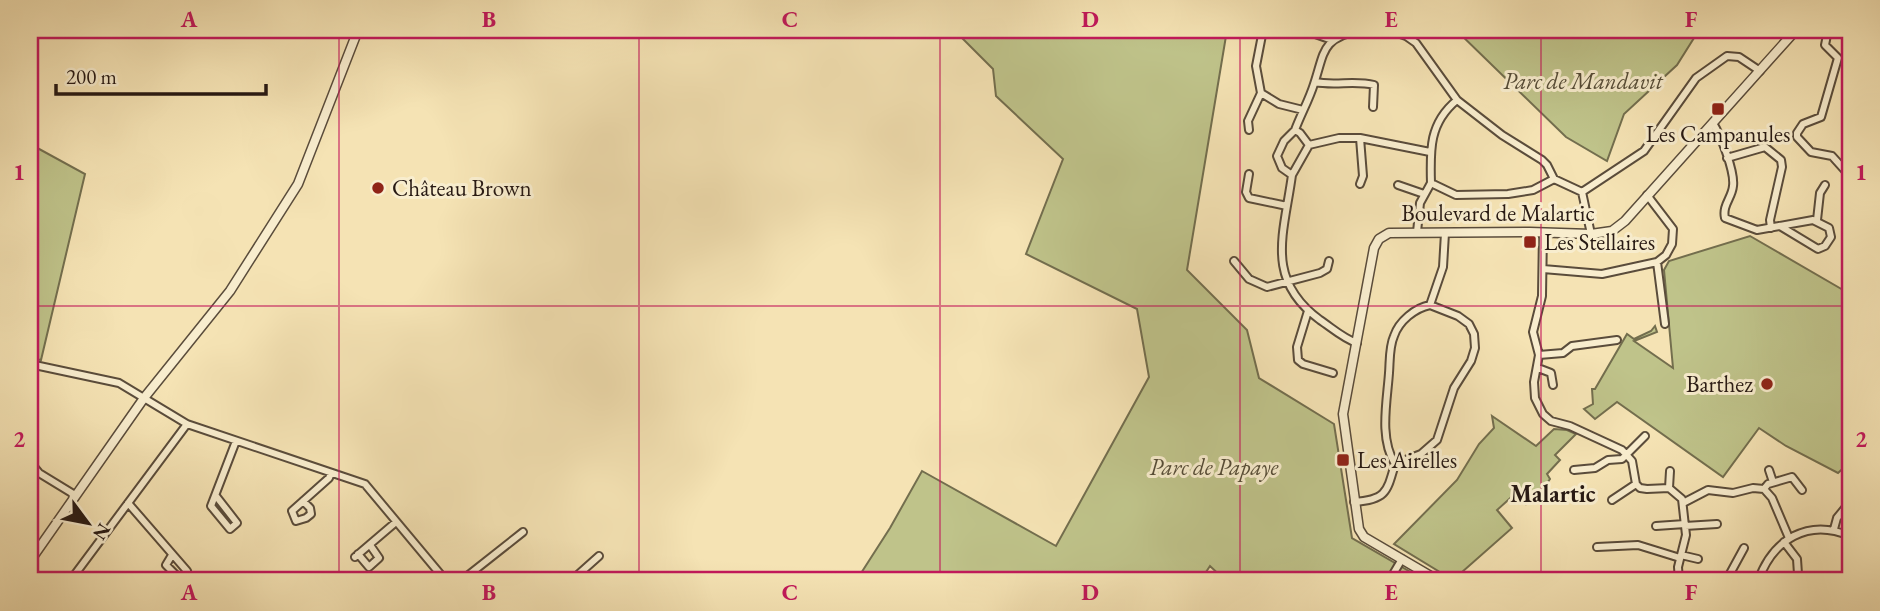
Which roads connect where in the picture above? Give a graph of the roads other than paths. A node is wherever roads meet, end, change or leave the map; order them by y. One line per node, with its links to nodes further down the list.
1 (358, 30): 56 (street)
2 (1263, 30): 11 (street)
3 (1304, 30): 8 (street)
4 (1360, 30): 8 (street)
5 (1388, 30): 12 (street)
6 (1796, 30): 9 (street, Boulevard de Malartic)
7 (1828, 30): 24 (street)
8 (1332, 40): 10 (street)
9 (1760, 71): 15 (street, Boulevard de Malartic); 30 (street)
10 (1315, 82): 13 (street); 14 (street)
11 (1261, 93): 14 (street); 16 (street)
12 (1457, 100): 20 (street); 25 (street)
13 (1373, 107)
14 (1303, 110): 17 (street)
15 (1713, 123): 21 (street); 32 (street, Boulevard de Malartic)
16 (1249, 130)
17 (1295, 130): 19 (street); 23 (street)
18 (1360, 138): 19 (street); 20 (street); 27 (street)
19 (1309, 145): 23 (street)
20 (1430, 152): 26 (street)
21 (1727, 158): 36 (street); 36 (street)
22 (1249, 174): 33 (street)
23 (1292, 175): 33 (street)
24 (1850, 176)
25 (1554, 179): 26 (street); 30 (street)
26 (1431, 183): 31 (street)
27 (1360, 184)
28 (1398, 185): 31 (street)
29 (1825, 185): 34 (street)
30 (1582, 192): 40 (street)
31 (1424, 194): 37 (street)
32 (1647, 195): 40 (street, Boulevard de Malartic); 43 (street)
33 (1287, 206): 45 (street)
34 (1817, 220): 35 (street); 35 (street)
35 (1780, 226): 36 (street)
36 (1771, 228)
37 (1417, 232): 39 (street, Boulevard de Malartic); 50 (street, Boulevard de Malartic)
38 (1543, 232): 39 (street, Boulevard de Malartic); 40 (street, Boulevard de Malartic); 44 (street)
39 (1445, 233): 46 (street)
40 (1591, 234)
41 (1234, 261): 45 (street)
42 (1329, 261): 45 (street)
43 (1657, 262): 44 (street); 48 (street)
44 (1543, 269): 51 (street)
45 (1287, 283): 47 (street)
46 (1430, 305): 62 (street); 62 (street)
47 (1308, 311): 50 (street); 54 (street)
48 (1665, 324)
49 (1617, 340): 51 (street)
50 (1357, 343): 76 (street, Boulevard de Malartic)
51 (1539, 355): 53 (street)
52 (30, 364): 56 (street)
53 (1538, 368): 55 (street); 60 (street)
54 (1333, 373)
55 (1553, 385)
56 (144, 398): 57 (street); 72 (street)
57 (187, 424): 59 (street); 78 (street)
58 (1645, 436): 60 (street)
59 (236, 441): 66 (street); 73 (street)
60 (1628, 455): 63 (street); 68 (street)
61 (30, 462): 72 (street)
62 (1395, 464): 76 (street)
63 (1574, 470)
64 (1769, 470): 67 (street)
65 (1670, 471): 69 (street)
66 (331, 473): 75 (street); 80 (street)
67 (1773, 482): 70 (street); 71 (street)
68 (1636, 484): 69 (street); 74 (street)
69 (1669, 488): 79 (street)
70 (1764, 489): 79 (street); 87 (street)
71 (1801, 490)
72 (75, 495): 91 (street)
73 (216, 496): 73 (street)
74 (1612, 500)
75 (303, 501)
76 (1354, 502): 95 (street, Boulevard de Malartic)
77 (1850, 502): 84 (street)
78 (128, 503): 92 (street); 98 (street)
79 (1684, 503): 82 (street)
80 (396, 522): 88 (street); 99 (street)
81 (1717, 524): 82 (street)
82 (1685, 525): 83 (street); 94 (street)
83 (1656, 526)
84 (1835, 529): 86 (street); 87 (street)
85 (523, 532): 100 (street)
86 (1850, 536)
87 (1786, 540): 97 (street); 106 (street)
88 (370, 545): 88 (street)
89 (1597, 547): 94 (street)
90 (1744, 548): 105 (street)
91 (32, 555)
92 (172, 555)
93 (599, 556): 101 (street)
94 (1681, 556): 96 (street); 104 (street)
95 (1402, 559): 102 (street); 103 (street, Boulevard de Malartic)
96 (1698, 559)
97 (1798, 574)
98 (75, 579)
99 (446, 581)
100 (461, 581)
101 (571, 581)
102 (1389, 581)
103 (1439, 581)
104 (1679, 581)
105 (1726, 581)
106 (1758, 581)

